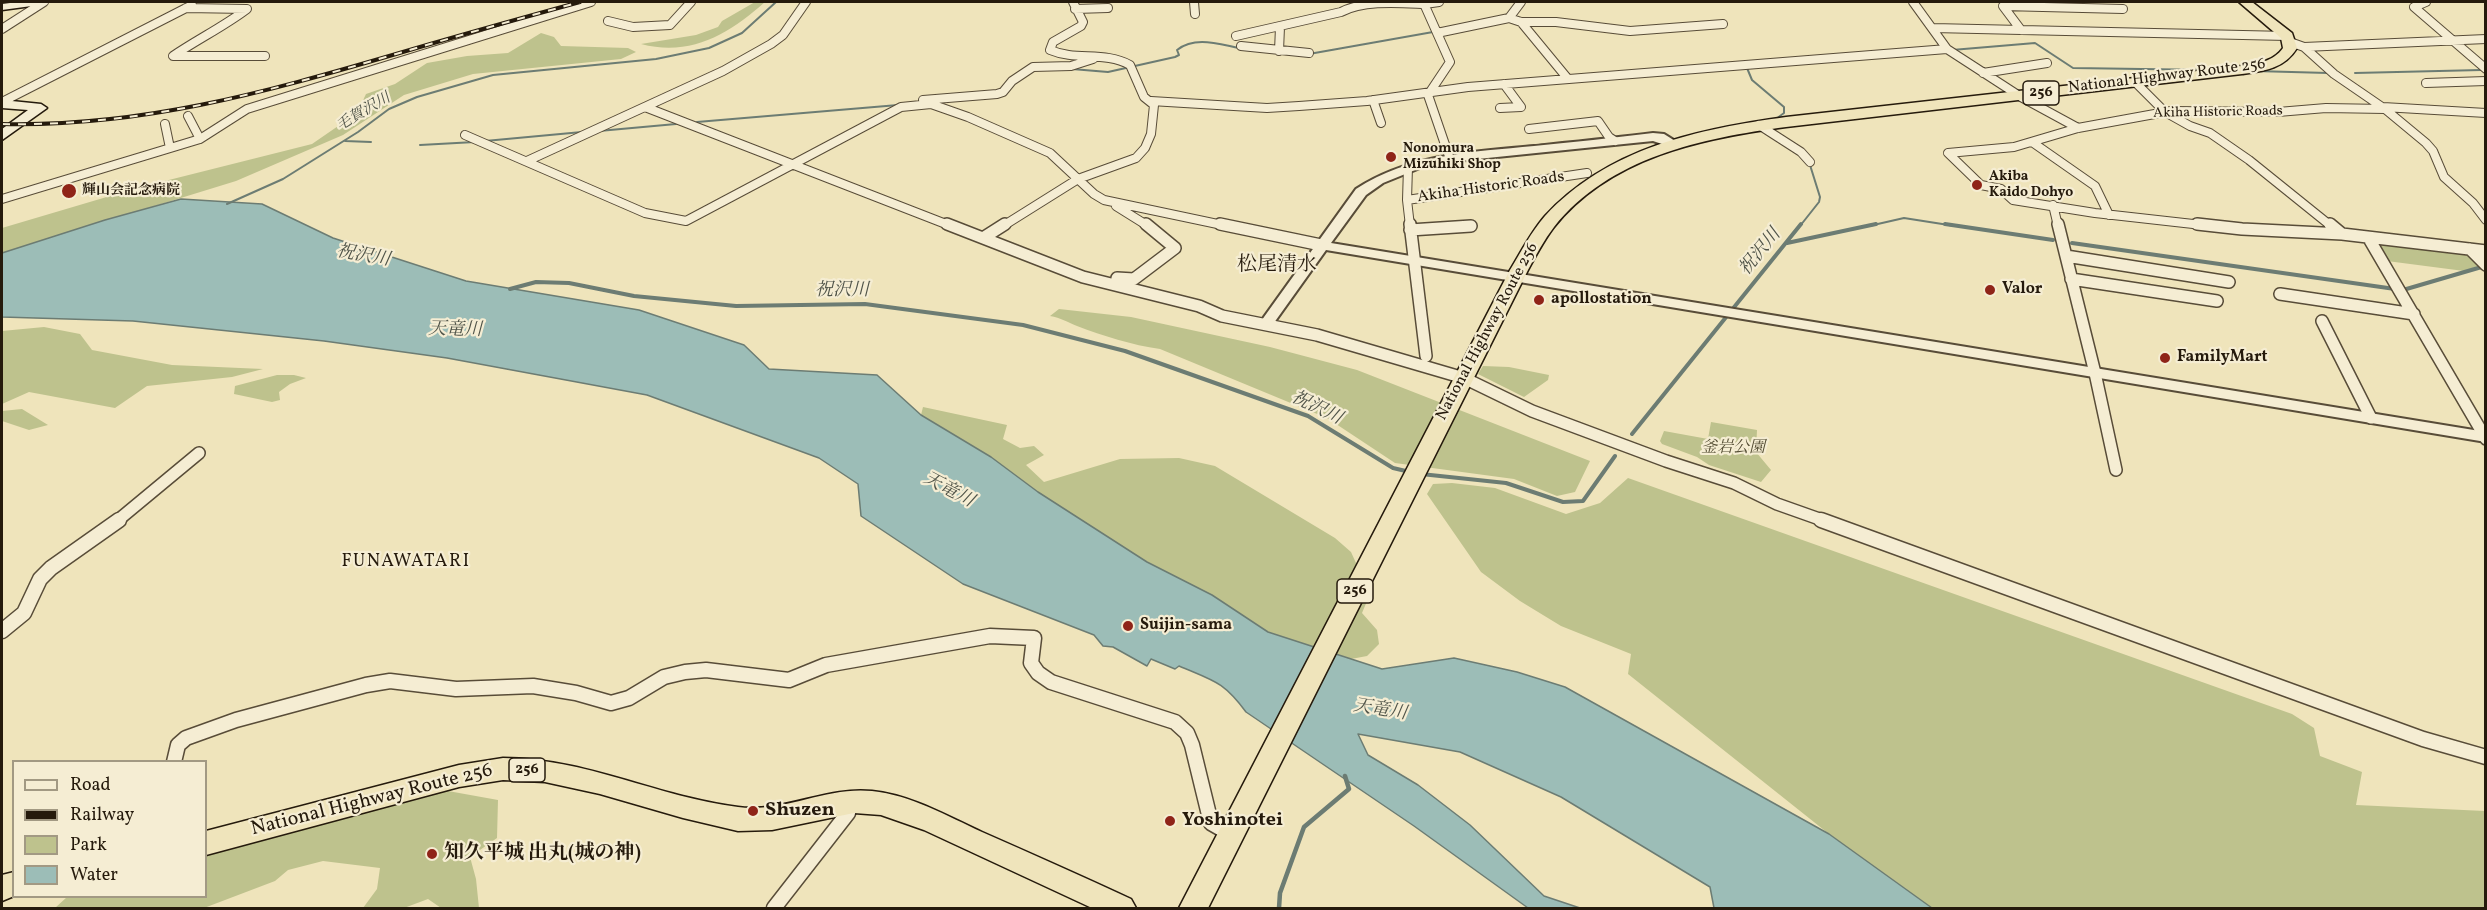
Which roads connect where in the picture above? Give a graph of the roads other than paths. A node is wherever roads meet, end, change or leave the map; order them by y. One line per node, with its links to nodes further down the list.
1 (4, 2): 16 (street)
2 (42, 2): 16 (main road); 27 (street)
3 (198, 2): 18 (street)
4 (591, 2): 67 (street)
5 (691, 2): 22 (street)
6 (806, 2): 54 (street)
7 (1194, 2): 20 (street)
8 (1438, 2): 13 (street)
9 (1521, 2): 21 (street)
10 (1913, 2): 26 (street)
11 (2245, 2): 33 (highway)
12 (2426, 2): 32 (street)
13 (1425, 4): 25 (street); 29 (street)
14 (2001, 4): 19 (street); 28 (street)
15 (1074, 5): 17 (street); 39 (street)
16 (2, 7)
17 (1109, 7)
18 (186, 8): 38 (street); 52 (street)
19 (2124, 9)
20 (1195, 14)
21 (1509, 18): 23 (street); 29 (street)
22 (608, 21)
23 (1521, 22): 24 (street); 43 (street)
24 (1723, 24)
25 (1280, 27): 30 (street); 36 (street)
26 (1934, 28): 28 (street); 35 (street)
27 (2, 29)
28 (2022, 30): 33 (street)
29 (1437, 33): 48 (street)
30 (1236, 36)
31 (2486, 39): 32 (street)
32 (2453, 41): 33 (street); 41 (street)
33 (2293, 42): 45 (highway, National Highway Route 256 / 256); 56 (street)
34 (1241, 46): 36 (street)
35 (1947, 50): 42 (street); 43 (street)
36 (1279, 51): 37 (street)
37 (1309, 53)
38 (265, 56)
39 (1099, 57): 51 (street); 53 (street)
40 (2047, 63): 42 (street)
41 (2486, 69)
42 (1983, 73): 49 (street)
43 (1568, 79): 47 (street)
44 (2486, 81): 46 (street)
45 (2135, 82): 49 (highway, National Highway Route 256 / 256); 57 (street)
46 (2426, 83)
47 (1504, 84): 48 (street); 55 (street)
48 (1428, 92): 50 (street); 72 (street)
49 (2018, 95): 62 (highway, National Highway Route 256 / 256); 63 (street)
50 (1373, 100): 51 (street); 60 (street)
51 (1151, 101): 78 (street)
52 (2, 103): 65 (main road)
53 (904, 105): 75 (street); 78 (street)
54 (645, 107): 73 (street); 75 (street)
55 (1500, 108)
56 (2384, 108): 57 (street, Akiha Historic Roads); 58 (street, Akiha Historic Roads); 82 (street)
57 (2165, 112): 63 (street, Akiha Historic Roads); 89 (street)
58 (2486, 113)
59 (188, 116): 67 (street)
60 (1381, 123)
61 (165, 124): 71 (street)
62 (1768, 127): 70 (highway, National Highway Route 256 / 256); 74 (street)
63 (2078, 128): 69 (street, Akiha Historic Roads)
64 (1529, 129): 68 (street)
65 (5, 130)
66 (465, 135): 73 (street)
67 (200, 138): 71 (street)
68 (1615, 141): 70 (street); 72 (street)
69 (2032, 142): 84 (street, Akiha Historic Roads); 85 (street)
70 (1674, 144): 99 (highway, National Highway Route 256 / 256)
71 (170, 148): 79 (street)
72 (1450, 159): 76 (street)
73 (526, 161): 75 (street)
74 (1810, 162)
75 (794, 165): 91 (street)
76 (1408, 167): 81 (street); 92 (street)
77 (1587, 173): 81 (street, Akiha Historic Roads)
78 (1078, 179): 80 (street); 91 (street)
79 (2, 198)
80 (1104, 200): 92 (street); 98 (street)
81 (1407, 200): 88 (street, Akiha Historic Roads)
82 (2473, 202): 83 (street); 86 (street)
83 (2486, 202)
84 (2053, 205): 85 (street); 95 (street)
85 (2109, 215): 89 (street)
86 (2486, 220)
87 (1471, 226): 88 (street)
88 (1410, 230): 96 (street, Akiha Historic Roads)
89 (2342, 234): 90 (street)
90 (2368, 237): 93 (street); 104 (street)
91 (982, 238): 98 (street)
92 (1321, 245): 96 (street); 106 (street)
93 (2470, 249): 94 (street); 97 (street)
94 (2486, 251)
95 (2066, 256): 100 (street); 101 (street)
96 (1413, 261): 99 (street); 107 (street, Akiha Historic Roads)
97 (2484, 264)
98 (1083, 277): 106 (street)
99 (1515, 278): 108 (street); 109 (highway, National Highway Route 256 / 256)
100 (2071, 279): 103 (street); 108 (street)
101 (2229, 282)
102 (2280, 294): 104 (street)
103 (2217, 300)
104 (2414, 314): 111 (street)
105 (2322, 321): 110 (street)
106 (1266, 324): 109 (street)
107 (1426, 356)
108 (2094, 373): 110 (street); 113 (street)
109 (1462, 380): 115 (street); 118 (highway, National Highway Route 256 / 256)
110 (2371, 418): 111 (street)
111 (2485, 437)
112 (199, 453): 114 (street)
113 (2116, 470)
114 (2, 631)
115 (2486, 757)
116 (174, 760): 118 (street)
117 (850, 802): 119 (highway, National Highway Route 256 / 256); 120 (street); 121 (highway, National Highway Route 256 / 256)
118 (1232, 835): 122 (highway, National Highway Route 256 / 256)
119 (207, 843)
120 (774, 909)
121 (1122, 909)
122 (1193, 909)

